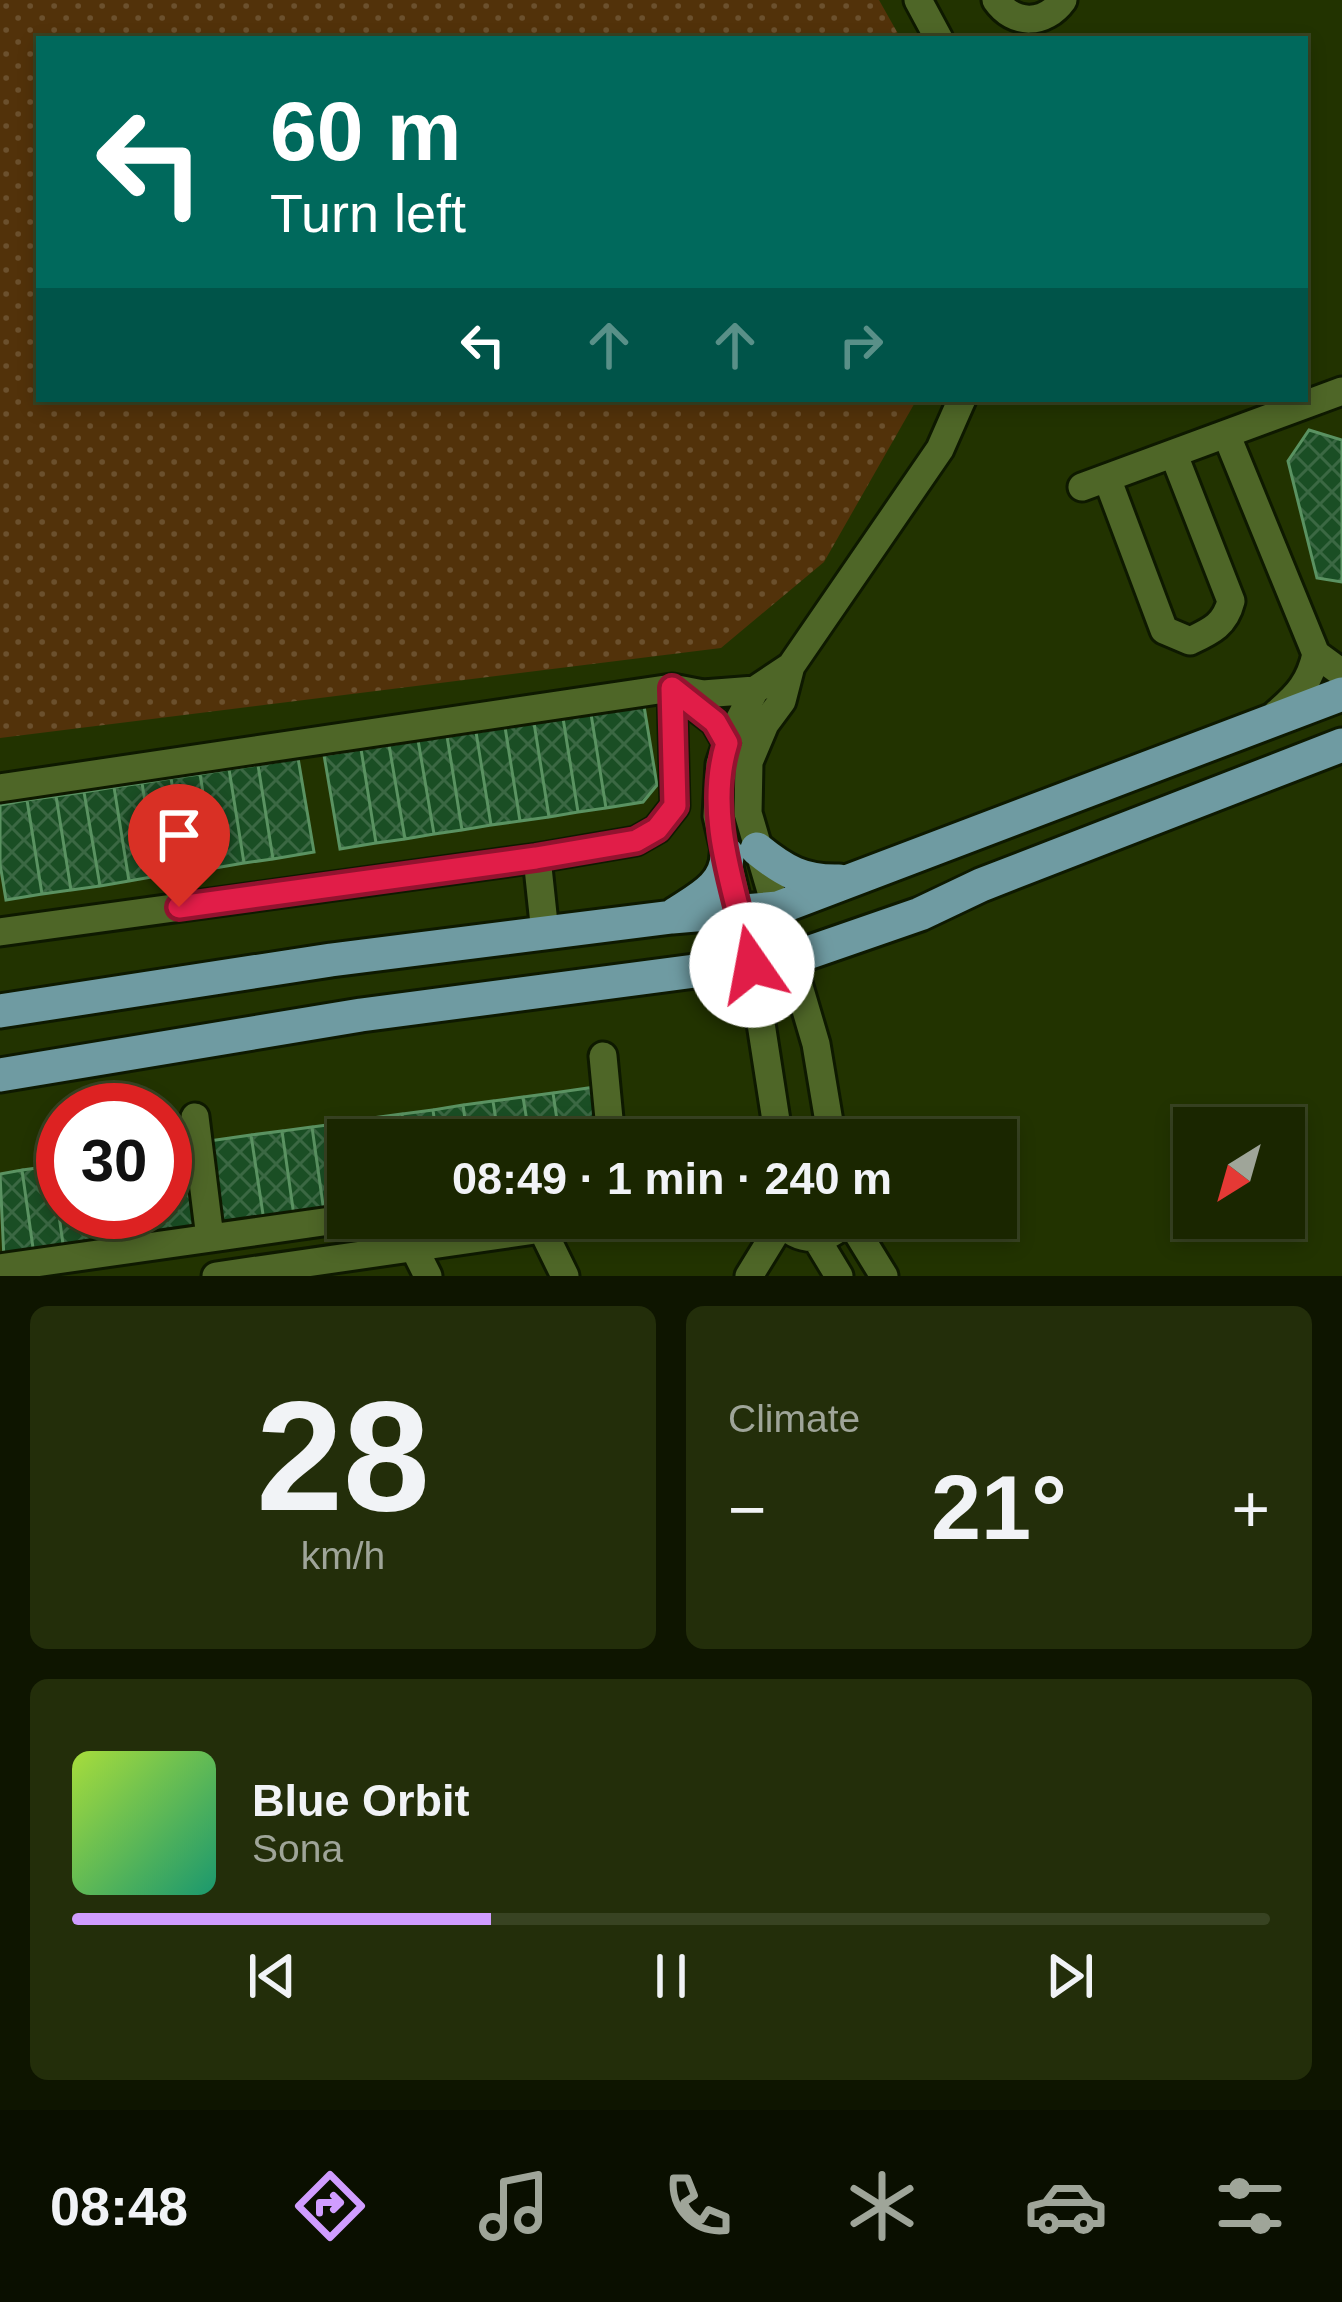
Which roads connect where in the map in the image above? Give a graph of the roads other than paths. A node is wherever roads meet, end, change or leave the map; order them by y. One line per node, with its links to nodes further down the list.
1 (918, 0): 5 (street)
2 (996, 0): 4 (street)
3 (1063, 0): 4 (street)
4 (1020, 29)
5 (937, 36)
6 (1342, 392): 8 (street)
7 (961, 402): 11 (street)
8 (1227, 436): 9 (street); 10 (street)
9 (1174, 454): 9 (street)
10 (1316, 655): 12 (street); 16 (street)
11 (791, 666): 14 (street); 20 (street)
12 (1342, 673)
13 (672, 688): 14 (street); 17 (street); 19 (street); 21 (street)
14 (755, 690): 17 (street)
15 (1342, 694): 16 (main road)
16 (1265, 724): 22 (main road)
17 (727, 743): 20 (street)
18 (1342, 745): 28 (main road)
19 (0, 788)
20 (742, 851): 22 (main road); 23 (street); 24 (street); 25 (main road)
21 (536, 858): 26 (street); 27 (street)
22 (853, 881): 23 (main road)
23 (778, 908): 24 (main road); 28 (street)
24 (741, 911): 25 (main road); 29 (street)
25 (672, 916): 27 (main road)
26 (0, 932)
27 (545, 933): 30 (main road)
28 (793, 958): 29 (main road); 31 (street)
29 (752, 965): 32 (street); 34 (main road)
30 (0, 1011)
31 (816, 1044): 32 (street); 38 (street)
32 (766, 1050): 37 (street)
33 (603, 1056): 36 (street)
34 (0, 1075)
35 (195, 1117): 40 (street)
36 (609, 1119)
37 (776, 1119)
38 (828, 1119)
39 (327, 1221): 40 (street)
40 (210, 1238): 45 (street)
41 (769, 1239): 51 (street)
42 (817, 1239): 52 (street)
43 (861, 1239): 47 (street)
44 (414, 1248): 46 (street); 49 (street); 50 (street)
45 (0, 1268)
46 (287, 1271): 48 (street)
47 (882, 1275)
48 (216, 1276)
49 (428, 1276)
50 (565, 1276)
51 (749, 1276)
52 (839, 1276)

